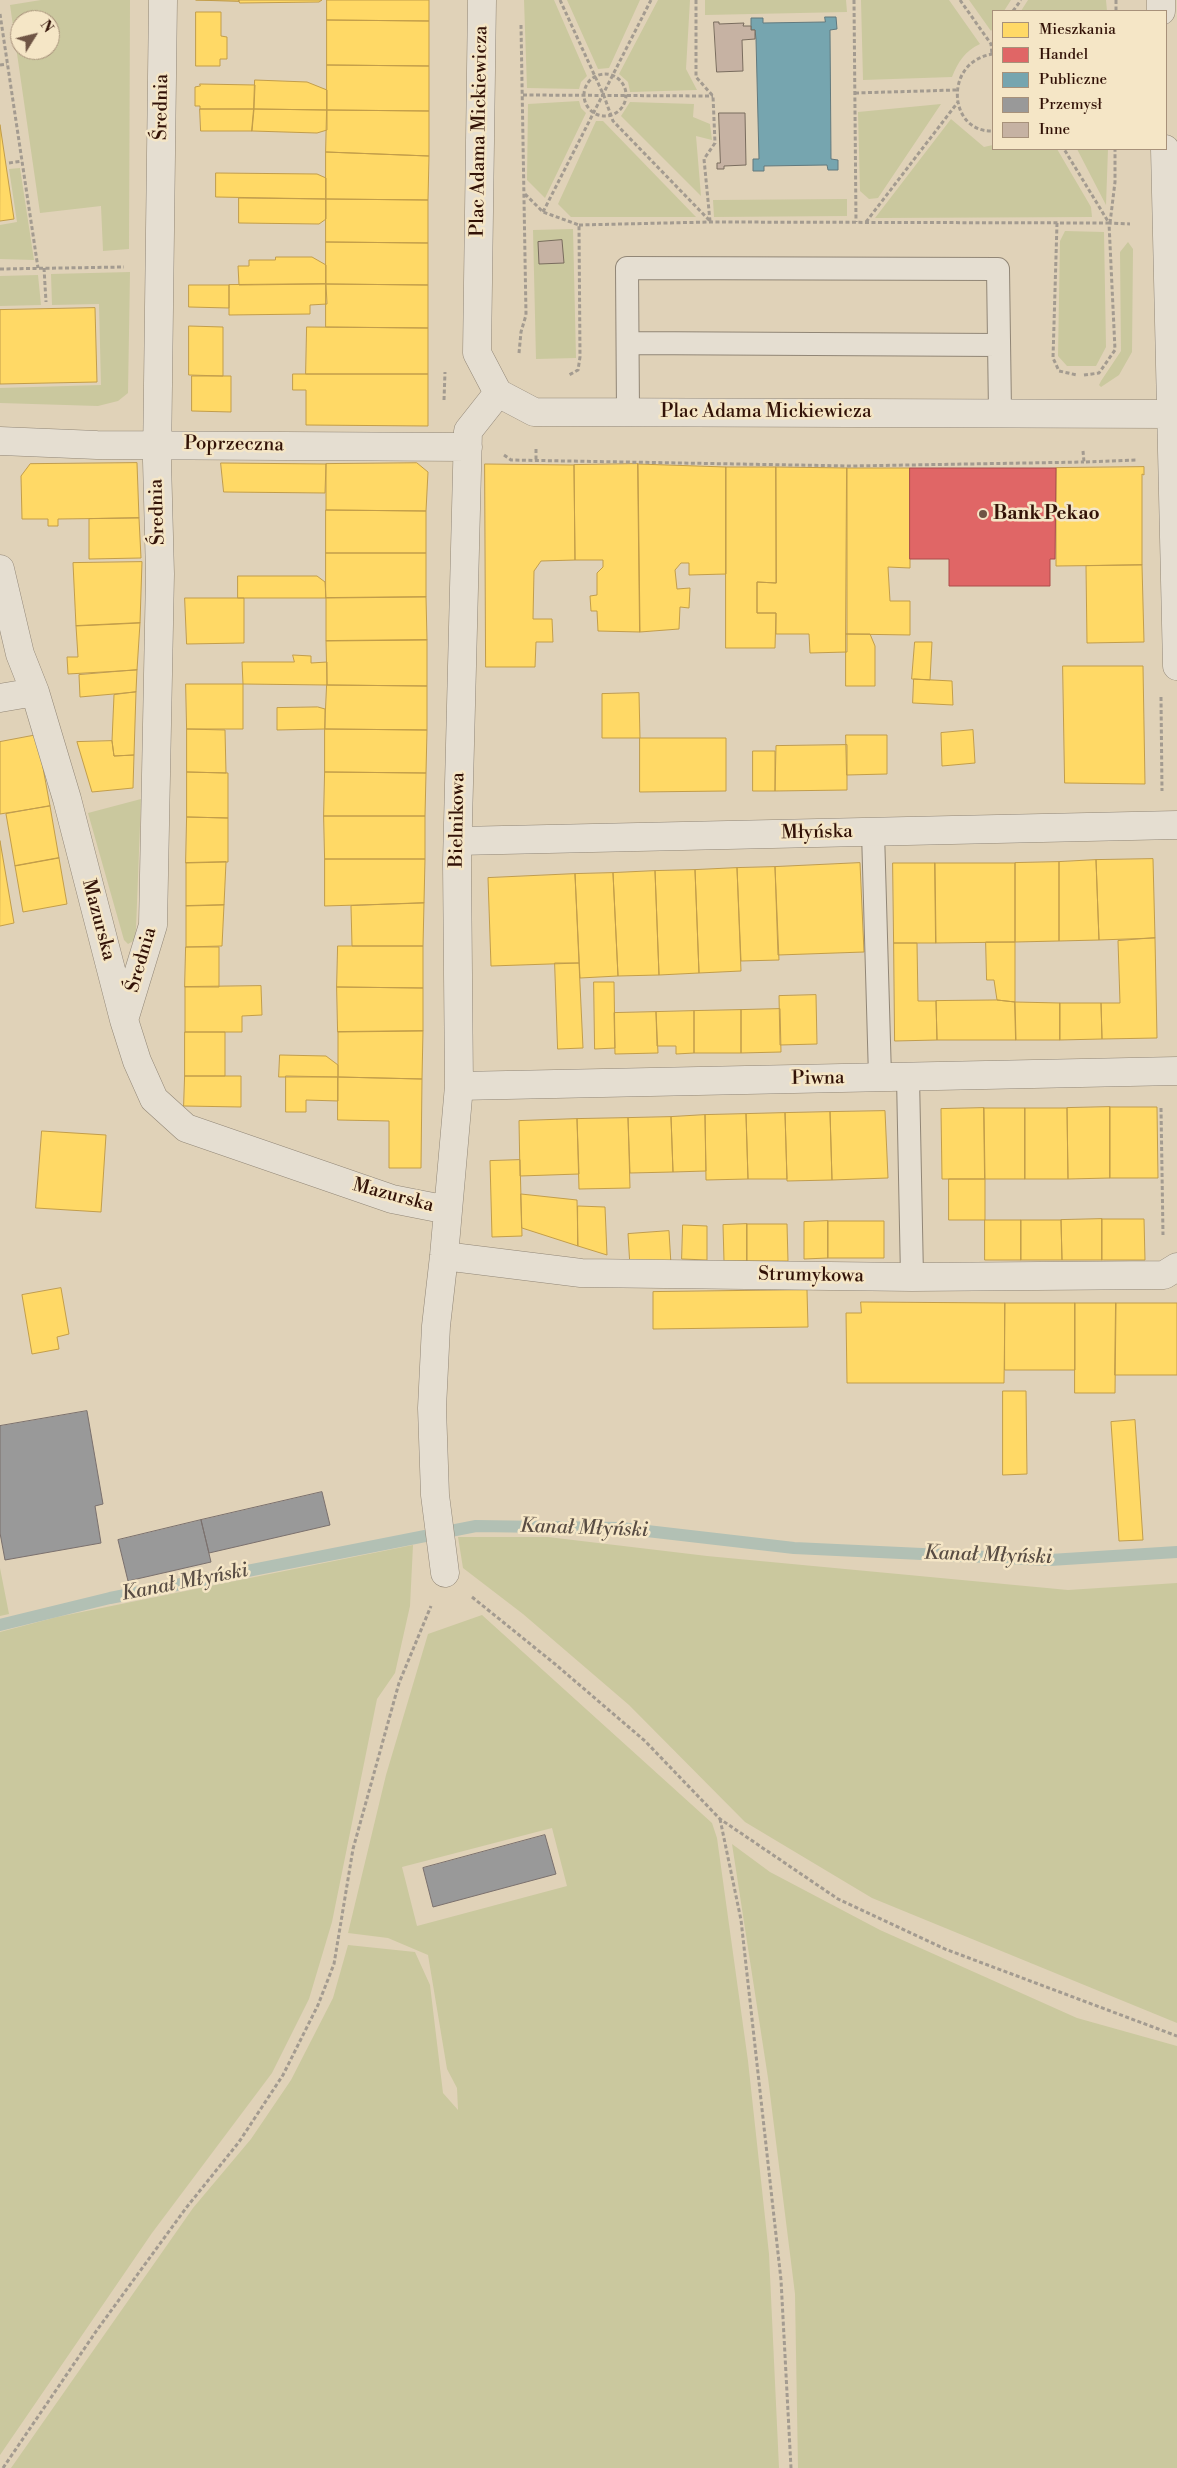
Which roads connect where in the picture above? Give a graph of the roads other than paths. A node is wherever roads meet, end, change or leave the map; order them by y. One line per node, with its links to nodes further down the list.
1 (163, 0): 12 (street, Średnia)
2 (482, 0): 7 (street, Plac Adama Mickiewicza)
3 (1165, 150): 4 (street)
4 (1173, 310): 10 (street)
5 (628, 343): 6 (lane); 6 (lane); 8 (lane)
6 (999, 345): 9 (lane)
7 (498, 393): 8 (street, Plac Adama Mickiewicza); 13 (street, Bielnikowa)
8 (628, 412): 9 (street, Plac Adama Mickiewicza)
9 (1000, 412): 10 (street, Plac Adama Mickiewicza)
10 (1171, 414): 15 (street)
11 (0, 440): 12 (street, Poprzeczna)
12 (159, 444): 13 (street, Poprzeczna); 21 (street, Średnia)
13 (468, 447): 20 (street, Bielnikowa)
14 (0, 569): 16 (street, Mazurska)
15 (1177, 666)
16 (35, 692): 17 (street); 21 (street, Mazurska)
17 (0, 698)
18 (1177, 824): 19 (street, Młyńska)
19 (873, 832): 20 (street, Młyńska); 23 (lane)
20 (458, 841): 25 (street, Bielnikowa)
21 (124, 1020): 26 (street, Mazurska)
22 (1177, 1071): 24 (street, Piwna)
23 (880, 1077): 24 (street, Piwna); 25 (street, Piwna)
24 (908, 1077): 29 (lane)
25 (459, 1086): 26 (street, Bielnikowa)
26 (448, 1210): 27 (street, Bielnikowa)
27 (444, 1256): 29 (street, Strumykowa); 30 (street, Bielnikowa)
28 (1170, 1271): 29 (street, Strumykowa)
29 (912, 1277)
30 (445, 1573)

